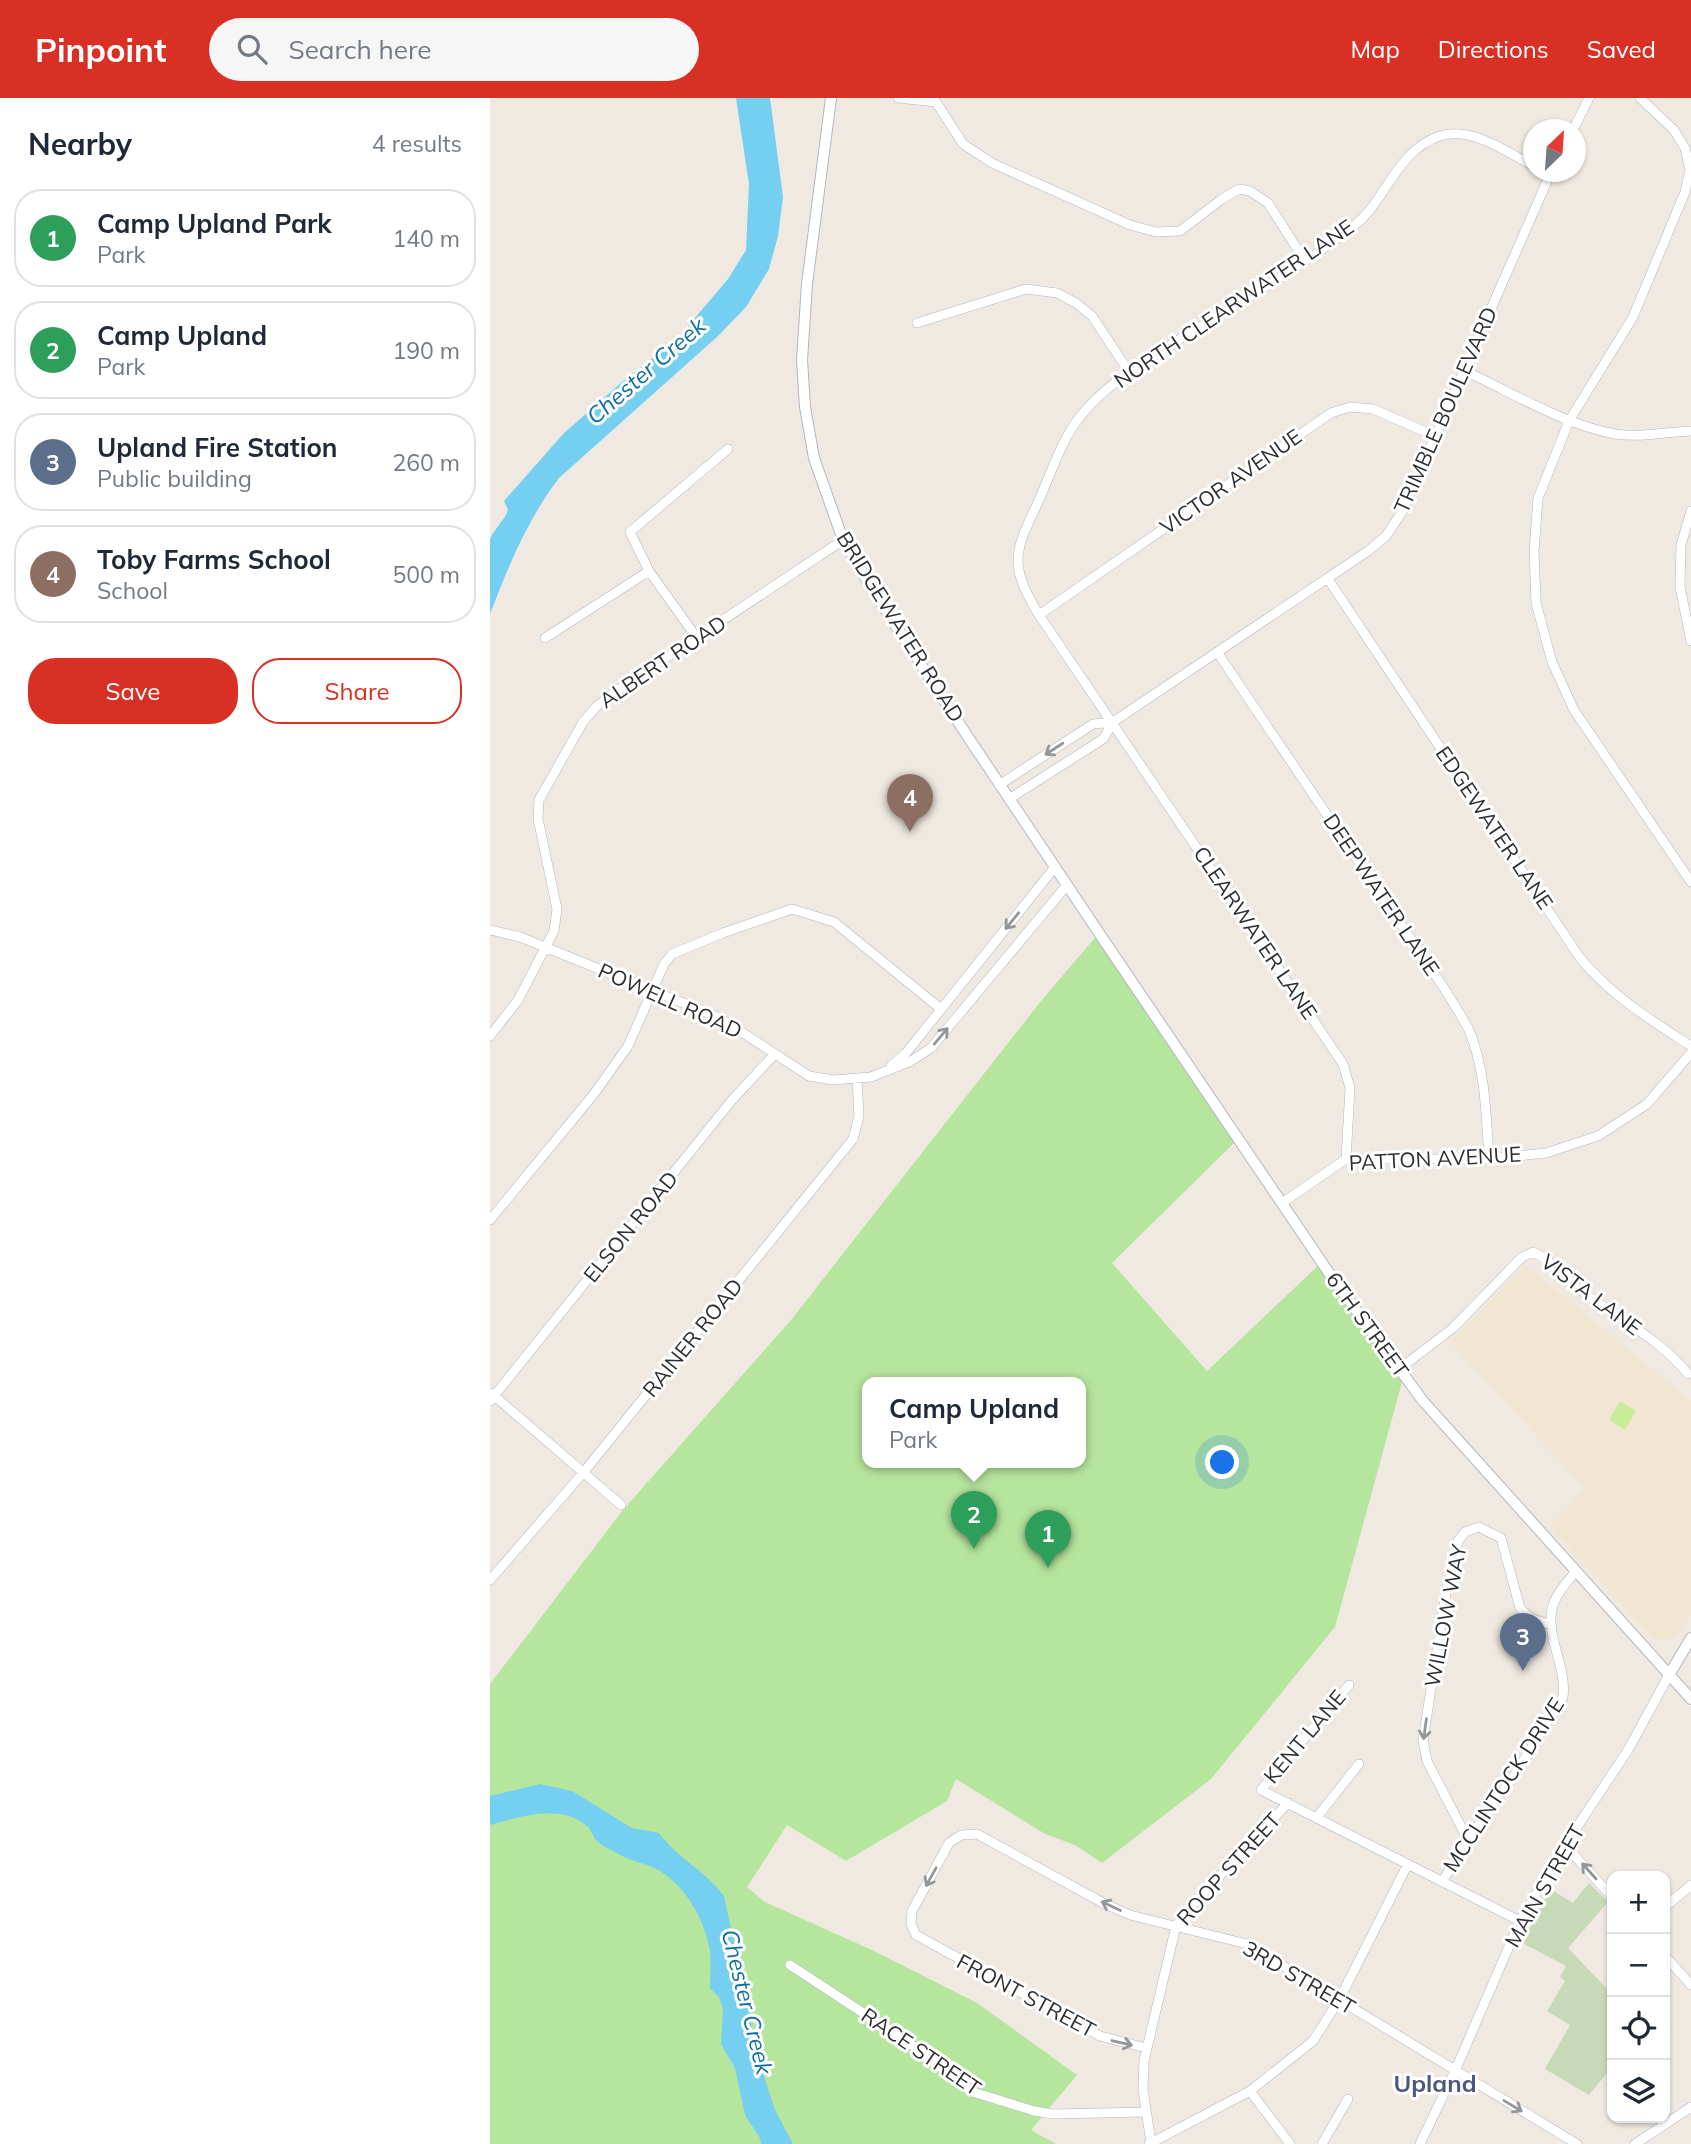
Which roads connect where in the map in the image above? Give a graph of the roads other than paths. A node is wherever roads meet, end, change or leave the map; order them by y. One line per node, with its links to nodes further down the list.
1 (831, 98): 17 (street, BRIDGEWATER ROAD)
2 (898, 98): 8 (street)
3 (1589, 98): 5 (street)
4 (1640, 98): 12 (street)
5 (1578, 119)
6 (1523, 160): 8 (street, NORTH CLEARWATER LANE)
7 (1545, 182): 10 (street, TRIMBLE BOULEVARD)
8 (1305, 261): 11 (street, NORTH CLEARWATER LANE)
9 (917, 323): 11 (street)
10 (1465, 371): 12 (street); 14 (street, TRIMBLE BOULEVARD)
11 (1129, 372): 20 (street, NORTH CLEARWATER LANE)
12 (1569, 421): 13 (street); 29 (street)
13 (1691, 431)
14 (1435, 436): 19 (street, TRIMBLE BOULEVARD); 20 (street, VICTOR AVENUE)
15 (728, 449): 18 (street)
16 (1691, 511): 23 (street)
17 (843, 540): 22 (street, ALBERT ROAD); 26 (street, BRIDGEWATER ROAD)
18 (649, 570): 21 (street); 22 (street)
19 (1328, 579): 24 (street, TRIMBLE BOULEVARD); 37 (street, EDGEWATER LANE)
20 (1039, 615): 25 (street, NORTH CLEARWATER LANE)
21 (545, 638)
22 (697, 638): 33 (street, ALBERT ROAD)
23 (1691, 641)
24 (1217, 652): 25 (street, TRIMBLE BOULEVARD); 43 (street, DEEPWATER LANE)
25 (1113, 722): 26 (street, TRIMBLE BOULEVARD, one-way to 26); 27 (street, TRIMBLE BOULEVARD); 42 (street, CLEARWATER LANE)
26 (999, 785): 27 (street, BRIDGEWATER ROAD)
27 (1009, 799): 28 (street, BRIDGEWATER ROAD)
28 (1055, 867): 30 (street, BRIDGEWATER ROAD); 35 (street, POWELL ROAD, one-way to 35)
29 (1691, 882)
30 (1067, 885): 31 (street, BRIDGEWATER ROAD); 40 (street, POWELL ROAD, one-way to 30)
31 (1087, 916): 44 (street, 6TH STREET)
32 (490, 930): 33 (street, POWELL ROAD)
33 (545, 948): 34 (street, POWELL ROAD); 36 (street, ALBERT ROAD)
34 (653, 990): 35 (street); 39 (street, POWELL ROAD); 45 (street)
35 (941, 1009): 40 (street, POWELL ROAD)
36 (490, 1036)
37 (1691, 1046)
38 (1691, 1053): 43 (street, PATTON AVENUE)
39 (774, 1055): 41 (street, POWELL ROAD); 48 (street, ELSON ROAD)
40 (884, 1072): 41 (street, POWELL ROAD)
41 (857, 1079): 49 (street, RAINER ROAD)
42 (1346, 1159): 43 (street, PATTON AVENUE); 44 (street, PATTON AVENUE)
43 (1489, 1159)
44 (1282, 1203): 46 (street, 6TH STREET)
45 (490, 1220)
46 (1398, 1370): 47 (street, VISTA LANE); 51 (street, 6TH STREET)
47 (1688, 1374)
48 (492, 1396): 49 (street)
49 (583, 1473): 50 (street); 52 (street, RAINER ROAD)
50 (621, 1505)
51 (1576, 1571): 53 (street); 55 (street, 6TH STREET)
52 (490, 1580)
53 (1551, 1625): 61 (street, MCCLINTOCK DRIVE); 61 (street, WILLOW WAY, one-way to 61)
54 (1691, 1638): 55 (street, MAIN STREET)
55 (1669, 1675): 57 (street, 6TH STREET); 62 (street, MAIN STREET)
56 (1349, 1685): 59 (street, KENT LANE)
57 (1691, 1699)
58 (1359, 1764): 60 (street)
59 (1288, 1803): 60 (street); 69 (street, ROOP STREET)
60 (1317, 1817): 63 (street)
61 (1468, 1839): 64 (street, MCCLINTOCK DRIVE)
62 (1565, 1845): 66 (street, one-way to 62); 68 (street, MAIN STREET)
63 (1408, 1864): 64 (street); 74 (street)
64 (1442, 1882): 68 (street)
65 (1691, 1885): 67 (street)
66 (1607, 1891)
67 (1670, 1903)
68 (1520, 1921): 76 (street, MAIN STREET)
69 (1176, 1926): 70 (street, 3RD STREET, one-way to 70); 74 (street, 3RD STREET); 75 (street, ROOP STREET)
70 (913, 1930): 75 (street, FRONT STREET, one-way to 75)
71 (1670, 1962): 73 (street)
72 (790, 1965): 80 (street, RACE STREET)
73 (1691, 1985)
74 (1339, 2000): 76 (street, 3RD STREET); 77 (street)
75 (1146, 2048): 80 (street, ROOP STREET)
76 (1455, 2071): 84 (street, MAIN STREET); 85 (street, 3RD STREET, one-way to 85)
77 (1250, 2091): 81 (street); 82 (street)
78 (1348, 2099): 83 (street)
79 (1691, 2107): 86 (street)
80 (1146, 2112): 81 (street, ROOP STREET)
81 (1151, 2144)
82 (1290, 2144)
83 (1322, 2144)
84 (1420, 2144)
85 (1577, 2144)
86 (1635, 2144)

